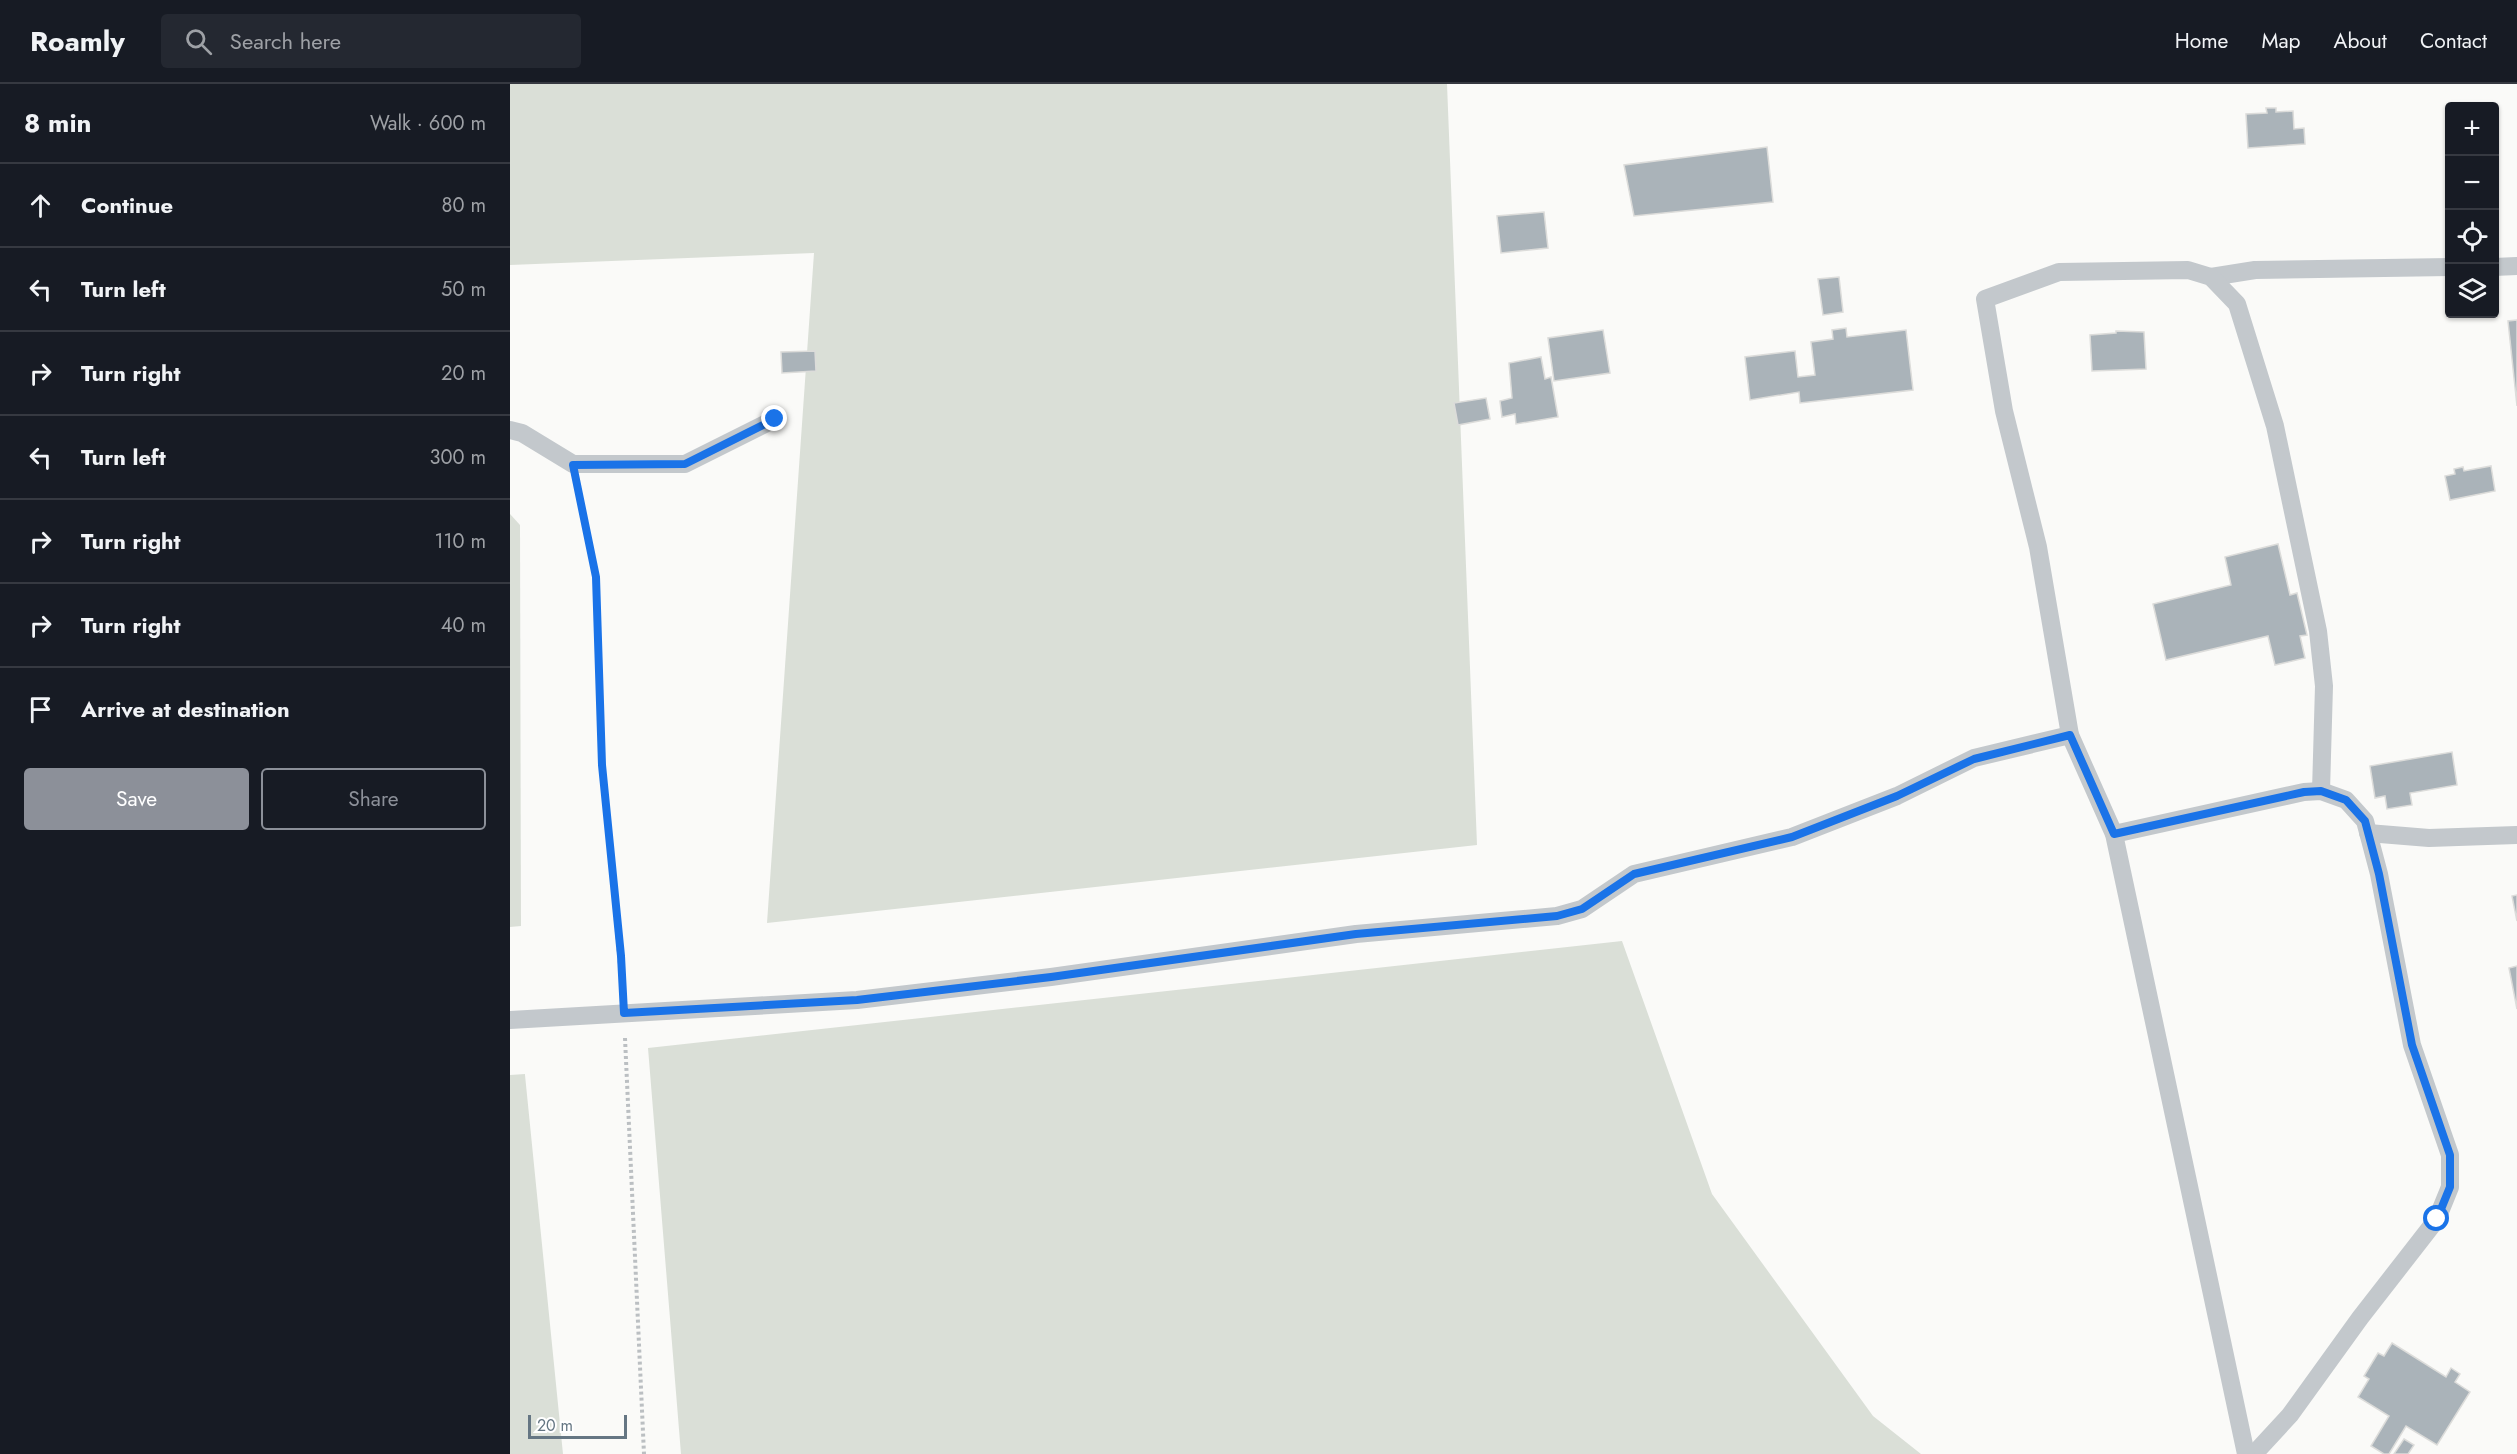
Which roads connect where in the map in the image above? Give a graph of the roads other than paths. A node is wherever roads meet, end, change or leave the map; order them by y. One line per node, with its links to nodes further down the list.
1 (2445, 267): 4 (lane)
2 (2499, 267): 3 (lane)
3 (2517, 267)
4 (2211, 277): 7 (lane); 8 (lane)
5 (775, 419): 6 (lane)
6 (510, 430)
7 (2070, 735): 10 (lane); 12 (lane)
8 (2321, 791): 9 (lane); 10 (lane)
9 (2368, 833): 11 (lane); 14 (lane)
10 (2114, 834): 13 (lane)
11 (2517, 835)
12 (510, 1020)
13 (2246, 1454)
14 (2254, 1454)

